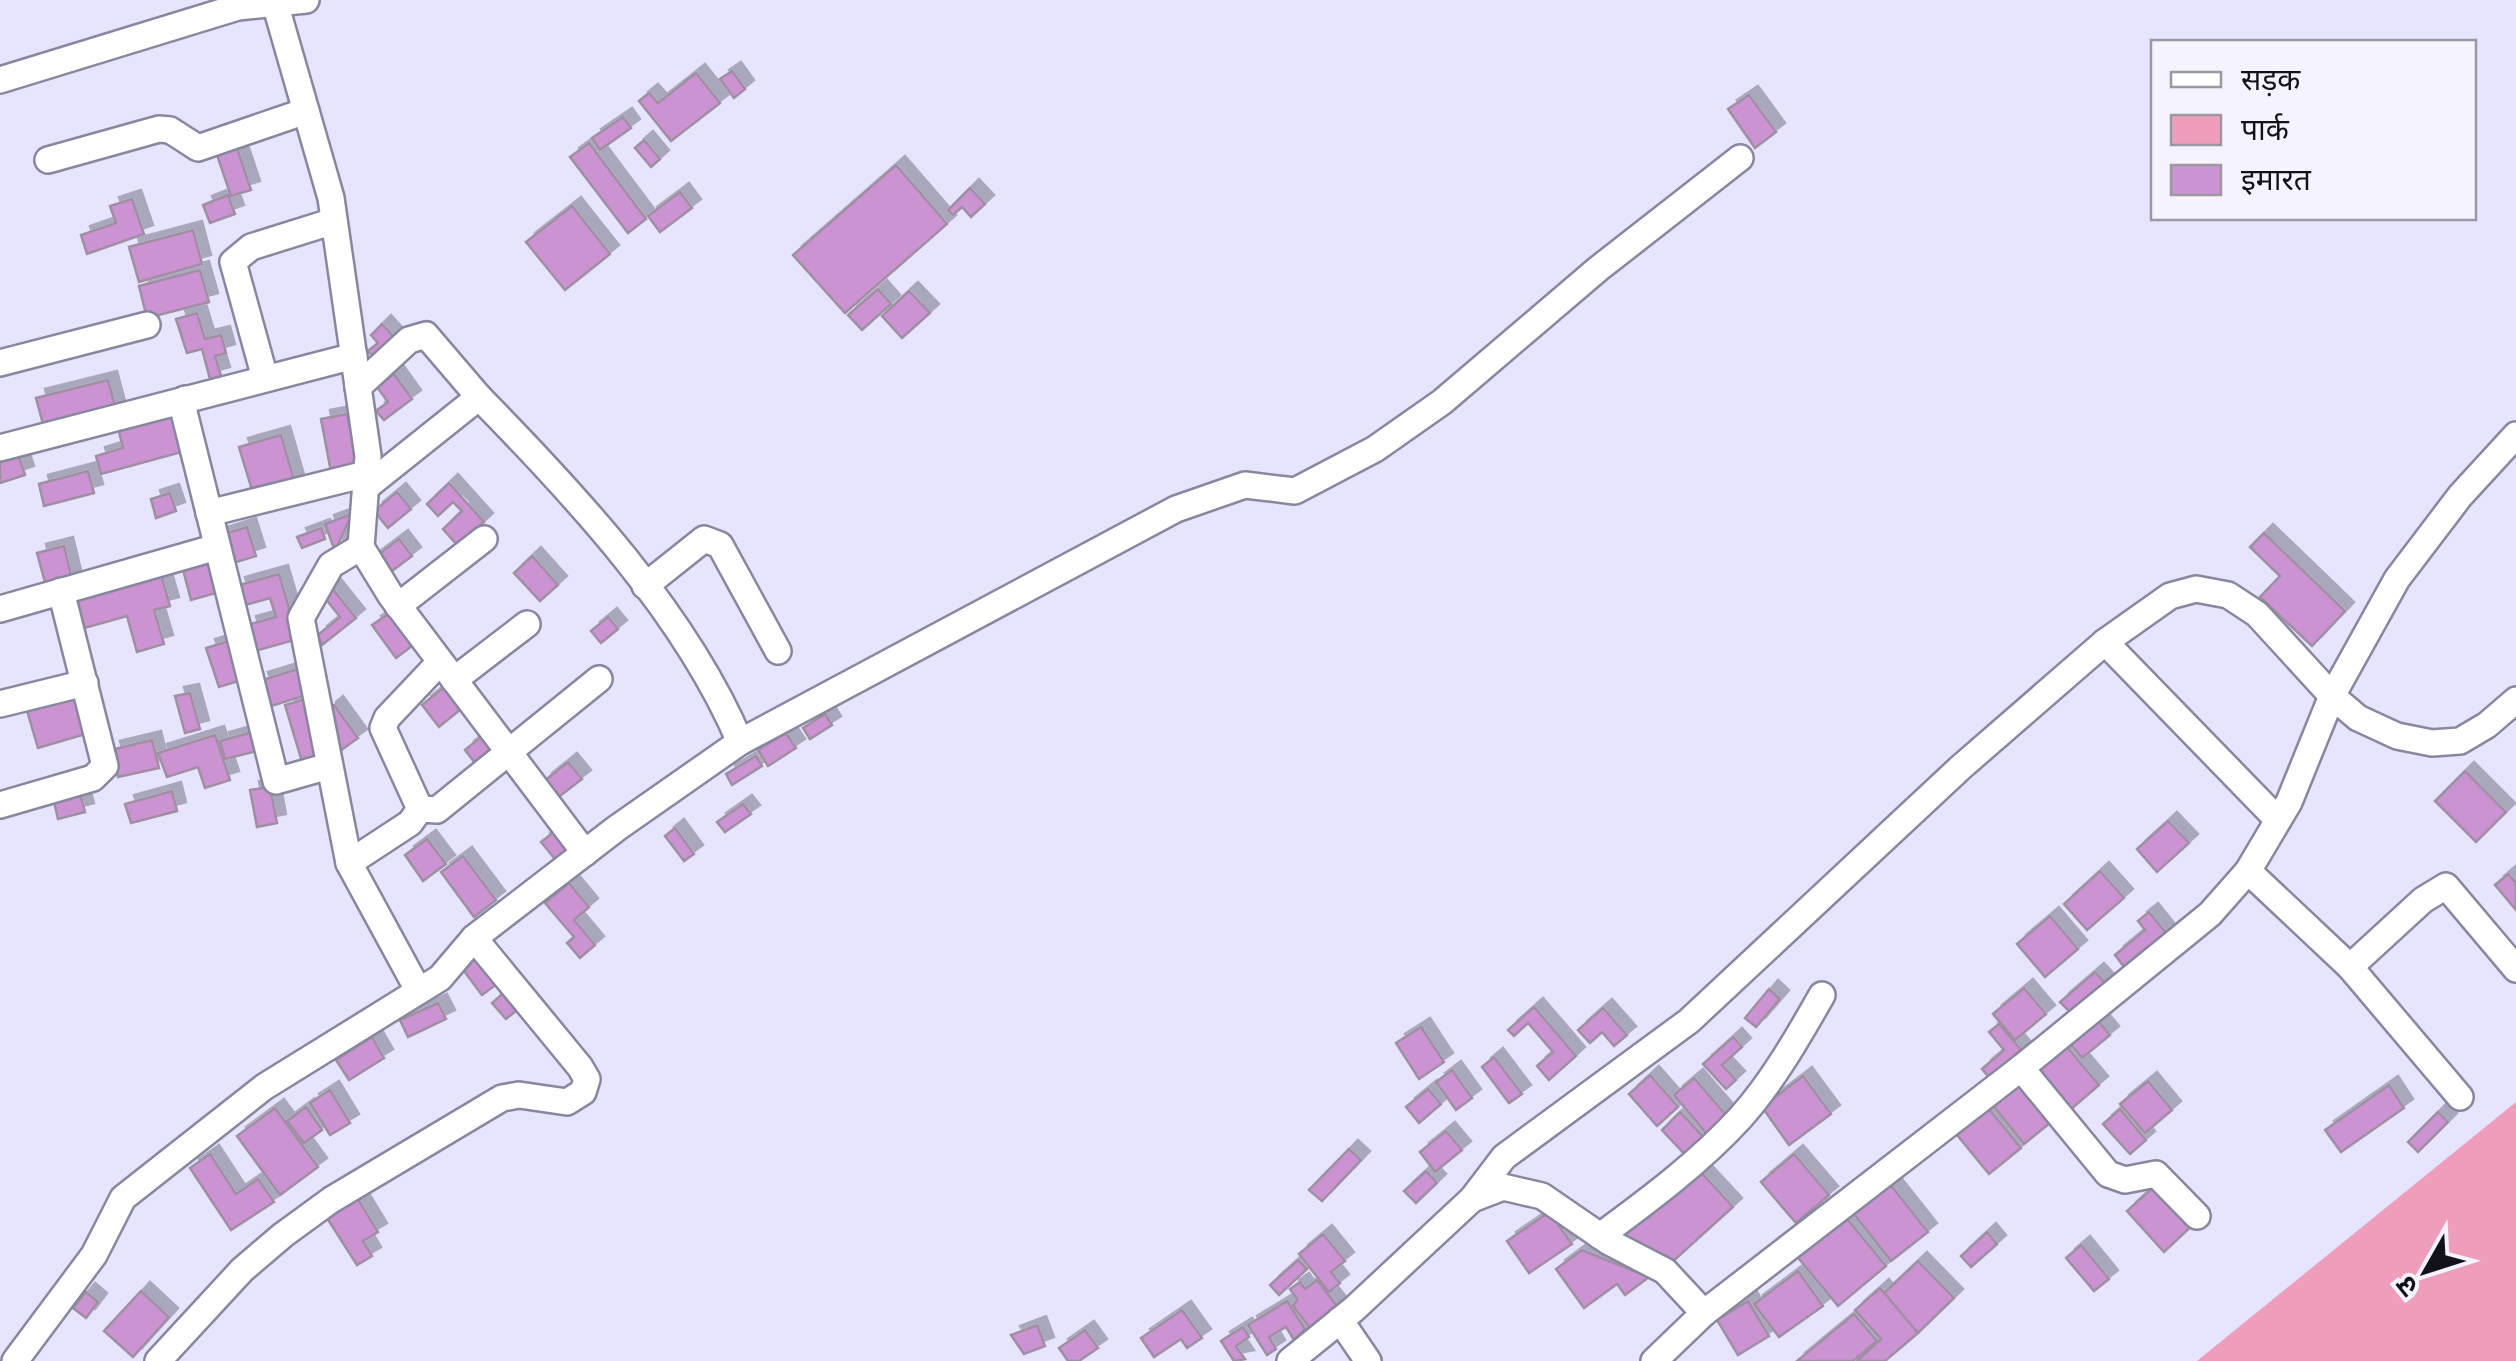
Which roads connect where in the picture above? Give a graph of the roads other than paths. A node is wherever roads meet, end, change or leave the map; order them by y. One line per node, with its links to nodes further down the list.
1 (306, 0): 2 (street)
2 (275, 3): 3 (street); 5 (street)
3 (237, 4): 4 (street)
4 (0, 80)
5 (306, 111): 7 (street); 8 (street)
6 (1740, 158): 36 (street)
7 (48, 160)
8 (334, 220): 10 (street); 12 (street)
9 (147, 324): 11 (street)
10 (354, 356): 12 (street); 13 (street)
11 (0, 363)
12 (265, 378): 15 (street)
13 (358, 387): 14 (street); 18 (street)
14 (479, 397): 18 (street); 23 (street)
15 (185, 399): 17 (street); 19 (street)
16 (2516, 435): 33 (street)
17 (0, 448)
18 (366, 481): 19 (street); 22 (street)
19 (209, 513): 21 (street)
20 (484, 539): 25 (street)
21 (217, 547): 24 (street); 38 (street)
22 (362, 547): 25 (street); 38 (street)
23 (645, 586): 29 (street); 36 (street)
24 (61, 591): 26 (street); 32 (street)
25 (398, 606): 30 (street)
26 (0, 608)
27 (527, 624): 30 (street)
28 (2105, 642): 33 (street); 41 (street); 52 (street)
29 (778, 651)
30 (447, 671): 37 (street); 40 (street)
31 (599, 679): 37 (street)
32 (84, 682): 35 (street); 39 (street)
33 (2332, 696): 34 (street); 41 (street)
34 (2516, 700)
35 (0, 704)
36 (740, 742): 42 (street)
37 (507, 751): 40 (street); 42 (street)
38 (330, 766): 43 (street)
39 (0, 805)
40 (420, 810): 43 (street)
41 (2278, 820): 44 (street)
42 (585, 853): 45 (street)
43 (349, 863): 48 (street)
44 (2248, 871): 46 (street); 50 (street)
45 (474, 938): 48 (street); 58 (street)
46 (2350, 967): 47 (street); 51 (street)
47 (2516, 969)
48 (417, 988): 57 (street)
49 (1822, 995): 54 (street)
50 (2021, 1068): 53 (street); 55 (street)
51 (2460, 1097)
52 (1472, 1200): 54 (street); 56 (street)
53 (2197, 1216)
54 (1600, 1236): 55 (street)
55 (1704, 1312): 61 (street)
56 (1340, 1320): 59 (street); 60 (street)
57 (15, 1361)
58 (158, 1361)
59 (1290, 1361)
60 (1368, 1361)
61 (1654, 1361)

